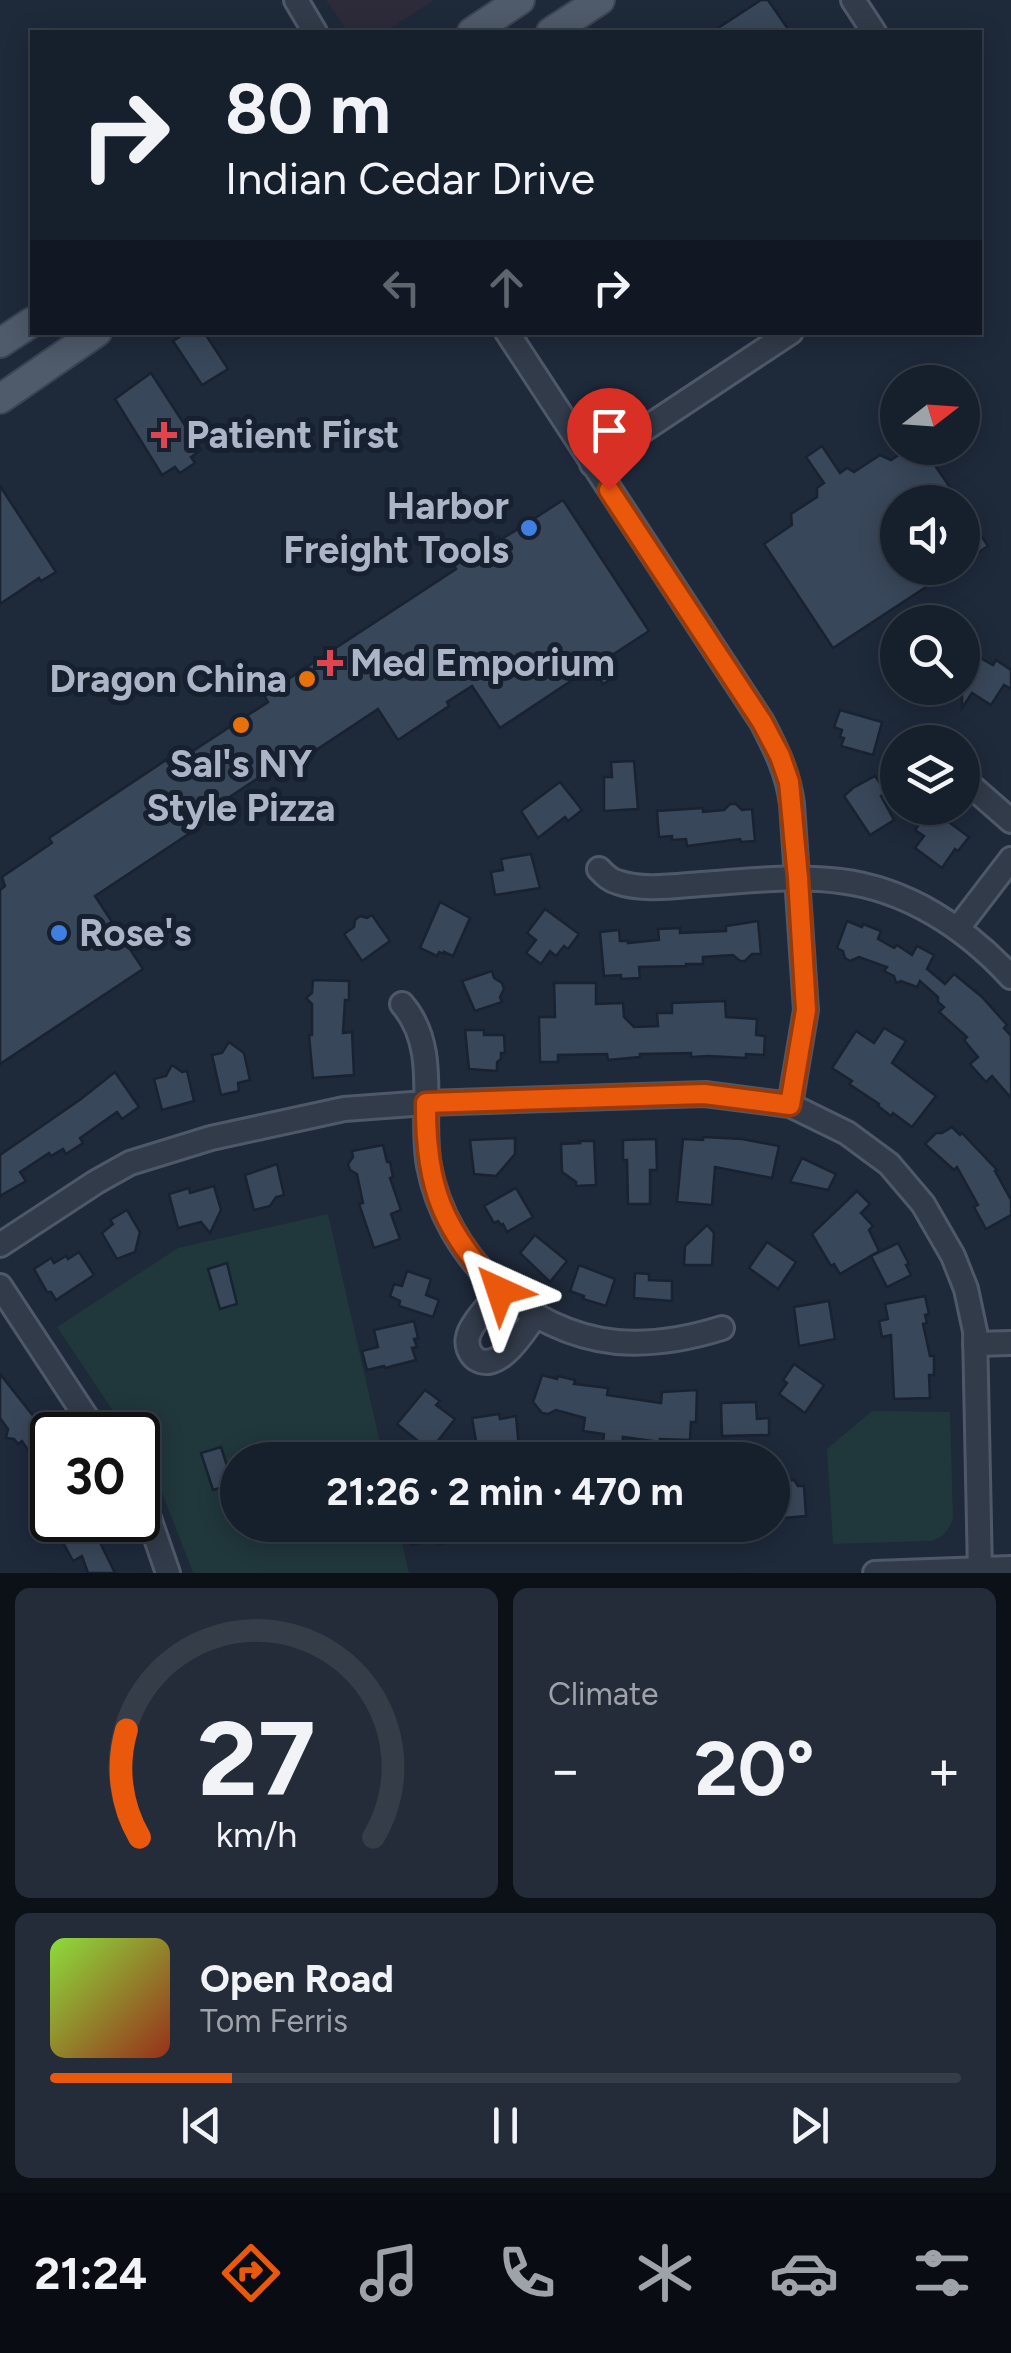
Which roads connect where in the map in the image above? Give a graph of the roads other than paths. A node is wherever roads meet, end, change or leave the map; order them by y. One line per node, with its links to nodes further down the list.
1 (296, 0): 5 (street)
2 (520, 0): 6 (main road)
3 (600, 0): 7 (main road)
4 (853, 0): 8 (street)
5 (315, 30)
6 (475, 30)
7 (554, 30)
8 (873, 30)
9 (30, 323): 13 (main road)
10 (93, 335): 14 (main road)
11 (509, 335): 15 (street)
12 (786, 335): 15 (street)
13 (0, 343)
14 (0, 398)
15 (592, 464): 20 (street)
16 (980, 794): 17 (street)
17 (1011, 821)
18 (1011, 858): 21 (street)
19 (598, 869): 20 (street)
20 (798, 878): 21 (street); 25 (street)
21 (958, 928): 22 (street)
22 (1011, 976)
23 (402, 1004): 24 (street)
24 (426, 1103): 25 (street); 26 (street); 28 (street)
25 (790, 1105): 32 (street)
26 (0, 1245)
27 (0, 1286): 33 (street)
28 (500, 1291): 29 (street); 29 (street)
29 (536, 1314): 30 (street)
30 (722, 1328)
31 (1011, 1343): 32 (street)
32 (976, 1344): 36 (street)
33 (83, 1412)
34 (157, 1542): 37 (street)
35 (1011, 1568): 36 (street)
36 (980, 1571): 38 (street)
37 (168, 1573)
38 (875, 1573)

